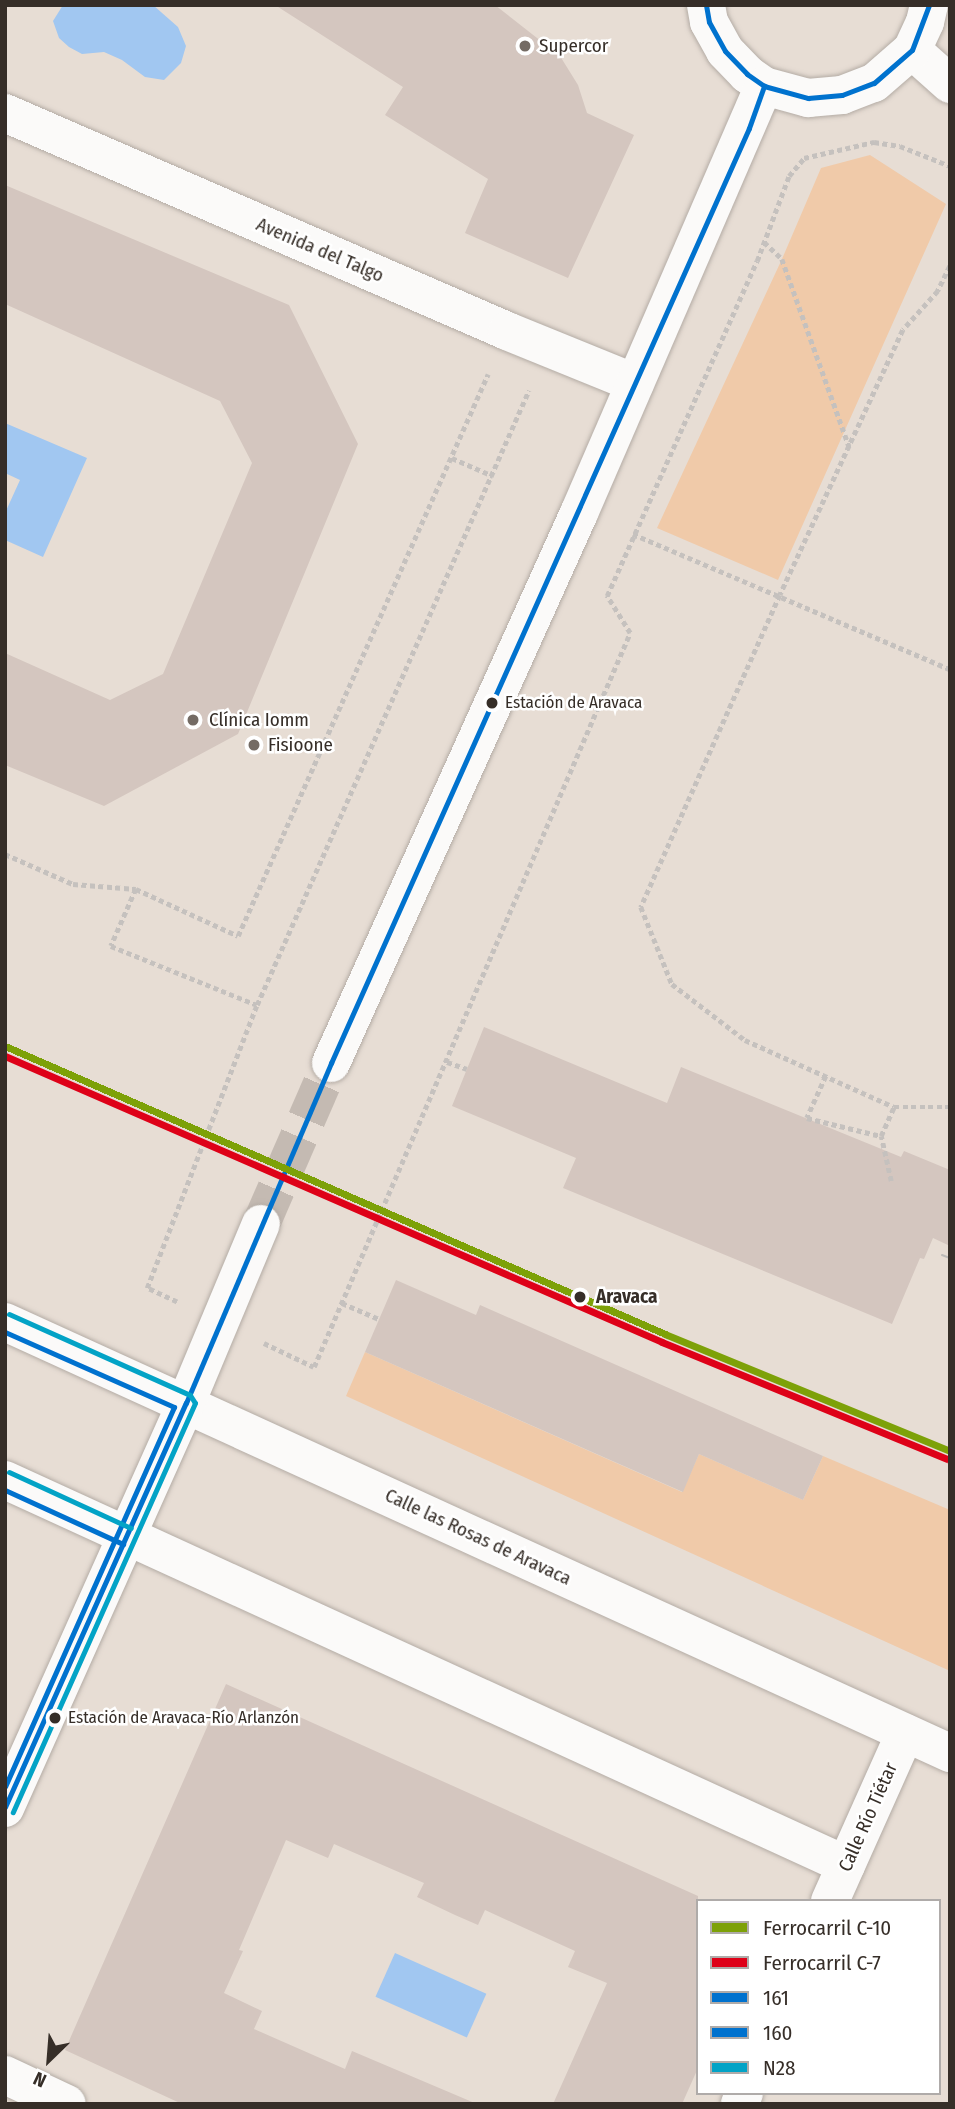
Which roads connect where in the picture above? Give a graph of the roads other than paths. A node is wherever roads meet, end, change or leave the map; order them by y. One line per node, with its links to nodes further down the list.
1 (706, 5): 5 (street)
2 (929, 5): 3 (street)
3 (912, 50): 4 (street); 5 (street)
4 (950, 84)
5 (764, 86): 7 (street)
6 (5, 113): 7 (street, Avenida del Talgo)
7 (635, 383): 8 (street)
8 (331, 1063)
9 (261, 1224): 11 (street)
10 (5, 1322): 11 (street, Calle las Rosas de Aravaca)
11 (186, 1403): 13 (street); 14 (street, Calle las Rosas de Aravaca)
12 (5, 1480): 13 (street)
13 (127, 1536): 16 (street); 17 (street)
14 (905, 1733): 15 (street, Calle las Rosas de Aravaca); 17 (street, Calle Río Tiétar)
15 (950, 1753)
16 (5, 1808)
17 (846, 1865): 18 (street, Calle Río Tiétar)
18 (831, 1899)
19 (5, 2075): 20 (street)
20 (67, 2104)

